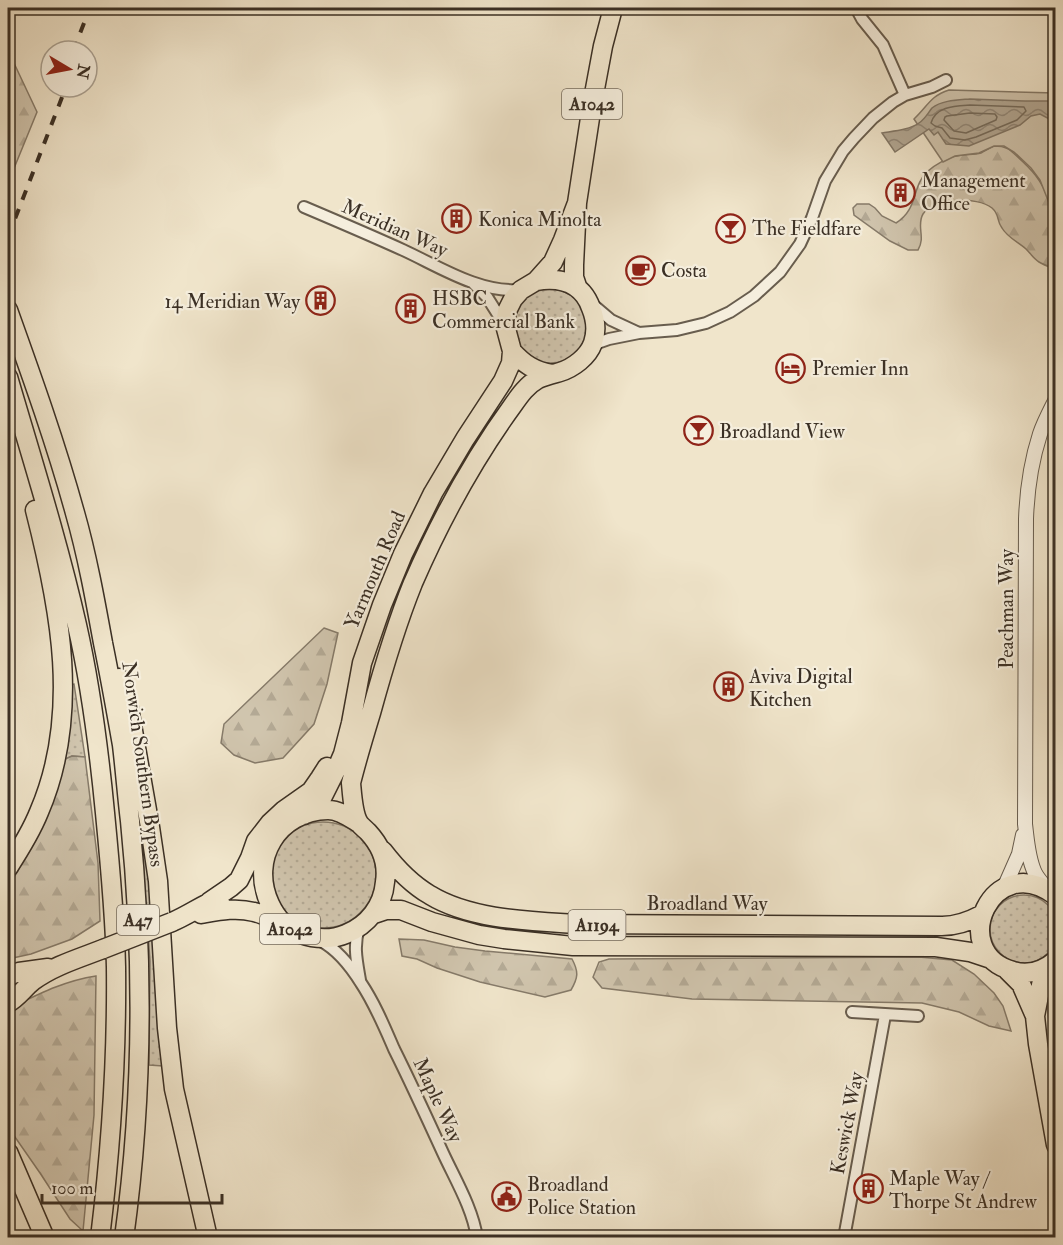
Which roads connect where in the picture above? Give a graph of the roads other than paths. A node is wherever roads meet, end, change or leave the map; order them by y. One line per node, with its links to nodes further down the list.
1 (613, 8): 5 (highway, A1042)
2 (856, 8): 4 (street)
3 (946, 80): 4 (street)
4 (905, 95): 13 (street)
5 (577, 202): 8 (highway, A1042); 9 (highway, A1042)
6 (304, 207): 7 (street, Meridian Way)
7 (471, 282): 8 (street, Meridian Way); 12 (street, Meridian Way)
8 (528, 286): 9 (highway); 12 (highway)
9 (577, 286): 10 (highway)
10 (590, 302): 13 (street); 14 (highway)
11 (8, 310): 19 (highway, Norwich Southern Bypass / A47)
12 (505, 325): 15 (highway)
13 (639, 333): 14 (street)
14 (592, 345): 16 (highway, Yarmouth Road)
15 (512, 351): 16 (highway); 20 (highway, Yarmouth Road / A1042)
16 (552, 374): 22 (highway, Yarmouth Road)
17 (8, 378): 25 (highway, A47); 55 (highway, A47)
18 (1056, 399): 23 (street, Peachman Way)
19 (96, 605): 49 (highway, A47); 56 (highway, Norwich Southern Bypass / A47)
20 (362, 663): 21 (highway, Yarmouth Road / A1042); 29 (highway)
21 (303, 816): 22 (highway, Yarmouth Road / A1042); 26 (highway, Yarmouth Road / A1042)
22 (357, 822): 24 (highway, Yarmouth Road / A1042)
23 (1025, 824): 27 (street, Peachman Way); 28 (street, Peachman Way)
24 (381, 850): 30 (highway, Yarmouth Road / A1042); 31 (highway, Broadland Way / A1194)
25 (8, 868)
26 (262, 870): 29 (highway, Yarmouth Road / A1042); 33 (highway, Yarmouth Road / A1042)
27 (1004, 888): 28 (highway); 31 (highway)
28 (1051, 892)
29 (209, 902): 32 (highway, Yarmouth Road / A1042)
30 (374, 914): 34 (highway, Yarmouth Road / A1042); 36 (highway, A1194)
31 (981, 915): 36 (highway)
32 (184, 917): 33 (highway, Yarmouth Road / A1042); 38 (highway, Yarmouth Road / A1042, bridge)
33 (280, 922): 35 (highway, Yarmouth Road / A1042)
34 (360, 926): 35 (highway, Yarmouth Road / A1042); 42 (street, Maple Way)
35 (315, 938): 42 (street, Maple Way)
36 (991, 959): 39 (highway)
37 (1053, 963): 39 (highway); 48 (highway)
38 (59, 967): 40 (highway, Yarmouth Road / A1042); 41 (highway, Yarmouth Road / A1042)
39 (1007, 970): 48 (highway)
40 (8, 976)
41 (34, 980): 43 (highway); 44 (highway, Yarmouth Road / A1042)
42 (360, 981): 59 (street, Maple Way)
43 (8, 988)
44 (8, 1003)
45 (852, 1012): 46 (street)
46 (885, 1015): 47 (street); 60 (street, Keswick Way)
47 (918, 1016)
48 (1035, 1017): 50 (highway)
49 (186, 1145): 57 (highway, A47); 58 (highway, A47)
50 (1056, 1145)
51 (8, 1152): 53 (highway)
52 (8, 1180): 53 (highway)
53 (32, 1212): 54 (highway)
54 (45, 1238)
55 (100, 1238)
56 (124, 1238)
57 (208, 1238)
58 (218, 1238)
59 (477, 1238)
60 (844, 1238)

